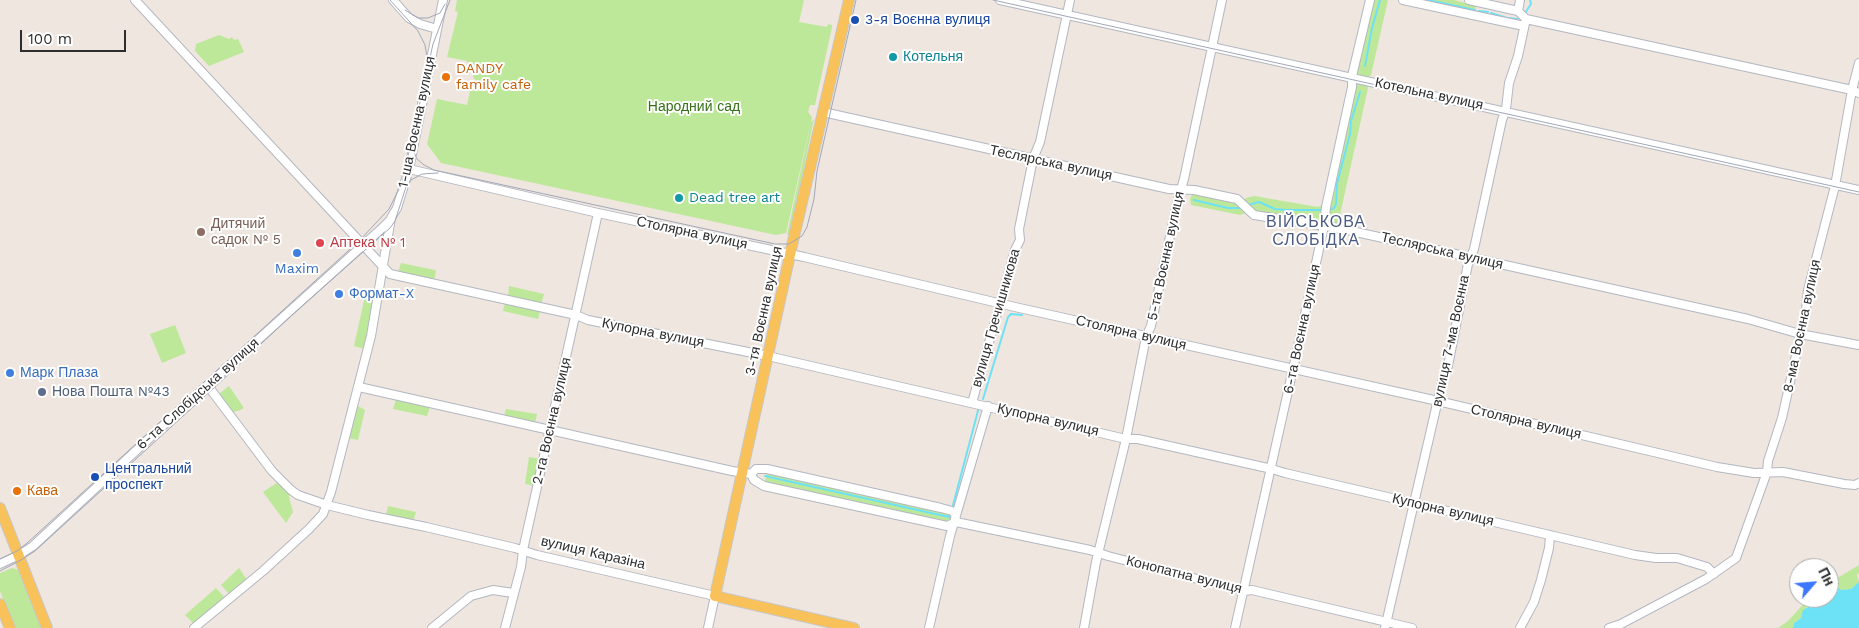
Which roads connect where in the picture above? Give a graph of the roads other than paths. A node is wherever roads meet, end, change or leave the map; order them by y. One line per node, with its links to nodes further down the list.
1 (135, 0): 30 (street)
2 (393, 0): 15 (street)
3 (443, 0): 15 (street, 1-ша Воєнна вулиця)
4 (849, 0): 21 (main road, 3-тя Воєнна вулиця)
5 (1000, 0): 13 (street, Котельна вулиця)
6 (1070, 0): 13 (street, вулиця Гречишникова)
7 (1222, 0): 16 (street, 5-та Воєнна вулиця)
8 (1370, 0): 18 (street, 6-та Воєнна вулиця)
9 (1402, 0): 14 (street)
10 (1469, 0): 12 (street)
11 (1520, 0): 12 (street)
12 (1518, 11): 14 (street)
13 (1066, 15): 16 (street, Котельна вулиця); 22 (street, вулиця Гречишникова)
14 (1525, 23): 19 (street); 20 (street, вулиця 7-ма Воєнна)
15 (436, 29): 23 (street, 1-ша Воєнна вулиця)
16 (1212, 48): 18 (street, Котельна вулиця); 25 (street, 5-та Воєнна вулиця)
17 (1859, 63): 19 (street, 8-ма Воєнна вулиця)
18 (1352, 78): 20 (street, Котельна вулиця); 29 (street, 6-та Воєнна вулиця)
19 (1856, 91): 24 (street, 8-ма Воєнна вулиця)
20 (1505, 111): 24 (street, Котельна вулиця); 32 (street, вулиця 7-ма Воєнна)
21 (824, 112): 22 (street, Теслярська вулиця); 31 (main road, 3-тя Воєнна вулиця)
22 (1033, 159): 25 (street, Теслярська вулиця); 34 (street, вулиця Гречишникова)
23 (409, 169): 27 (street, Столярна вулиця); 28 (street, 1-ша Воєнна вулиця)
24 (1835, 184): 26 (street, Котельна вулиця); 36 (street, 8-ма Воєнна вулиця)
25 (1181, 190): 29 (street, Теслярська вулиця); 37 (street, 5-та Воєнна вулиця)
26 (1859, 190)
27 (598, 213): 31 (street, Столярна вулиця); 35 (street, 2-га Воєнна вулиця)
28 (391, 218): 30 (street, 6-та Слобідська вулиця); 33 (street, 1-ша Воєнна вулиця)
29 (1324, 226): 32 (street, Теслярська вулиця); 40 (street, 6-та Воєнна вулиця)
30 (363, 245): 33 (street); 41 (street, 6-та Слобідська вулиця)
31 (791, 254): 34 (street, Столярна вулиця); 39 (main road, 3-тя Воєнна вулиця)
32 (1470, 258): 36 (street, Теслярська вулиця); 43 (street, вулиця 7-ма Воєнна)
33 (383, 267): 35 (street, Купорна вулиця); 42 (street, 1-ша Воєнна вулиця)
34 (1000, 303): 37 (street, Столярна вулиця); 44 (street, вулиця Гречишникова)
35 (576, 315): 39 (street, Купорна вулиця); 46 (street, 2-га Воєнна вулиця)
36 (1800, 334): 38 (street, Теслярська вулиця); 49 (street, 8-ма Воєнна вулиця)
37 (1146, 337): 40 (street, Столярна вулиця); 47 (street, 5-та Воєнна вулиця)
38 (1859, 345)
39 (768, 356): 44 (street, Купорна вулиця); 50 (main road, 3-тя Воєнна вулиця)
40 (1293, 369): 43 (street, Столярна вулиця); 48 (street, 6-та Воєнна вулиця)
41 (208, 386): 53 (street, вулиця Каразіна); 59 (street, 6-та Слобідська вулиця)
42 (359, 387): 46 (street, Конопатна вулиця); 53 (street, 1-ша Воєнна вулиця)
43 (1438, 401): 49 (street, Столярна вулиця); 52 (street, вулиця 7-ма Воєнна)
44 (972, 403): 45 (street, Купорна вулиця)
45 (988, 406): 47 (street, Купорна вулиця); 55 (street, вулиця Гречишникова)
46 (550, 431): 50 (street, Конопатна вулиця); 57 (street, 2-га Воєнна вулиця)
47 (1126, 439): 48 (street, Купорна вулиця); 58 (street, 5-та Воєнна вулиця)
48 (1272, 469): 52 (street, Купорна вулиця); 62 (street, 6-та Воєнна вулиця)
49 (1767, 472): 51 (street, Столярна вулиця); 61 (street, 8-ма Воєнна вулиця)
50 (747, 473): 55 (street, Конопатна вулиця); 55 (street, Конопатна вулиця); 64 (main road, 3-тя Воєнна вулиця)
51 (1857, 484)
52 (1415, 504): 56 (street, Купорна вулиця); 66 (street, вулиця 7-ма Воєнна)
53 (326, 505): 57 (street, вулиця Каразіна); 69 (street, 1-ша Воєнна вулиця)
54 (0, 508): 59 (main road)
55 (956, 522): 58 (street, Конопатна вулиця); 74 (street, вулиця Гречишникова)
56 (1550, 535): 61 (street, Купорна вулиця); 78 (street)
57 (523, 550): 63 (street, 2-га Воєнна вулиця); 64 (street, вулиця Каразіна)
58 (1098, 553): 62 (street, Конопатна вулиця); 75 (street, 5-та Воєнна вулиця)
59 (19, 555): 60 (street, 6-та Слобідська вулиця); 68 (main road)
60 (0, 564)
61 (1714, 574): 79 (street, 8-ма Воєнна вулиця)
62 (1244, 590): 66 (street, Конопатна вулиця); 76 (street, 6-та Воєнна вулиця)
63 (513, 593): 70 (street); 71 (street, 2-га Воєнна вулиця)
64 (716, 596): 72 (street, 3-тя Воєнна вулиця); 73 (main road, вулиця Каразіна)
65 (0, 604): 67 (main road)
66 (1386, 625): 77 (street, Конопатна вулиця)
67 (10, 628)
68 (47, 628)
69 (194, 628)
70 (432, 628)
71 (505, 628)
72 (708, 628)
73 (854, 628)
74 (929, 628)
75 (1084, 628)
76 (1235, 628)
77 (1412, 628)
78 (1520, 628)
79 (1609, 628)

